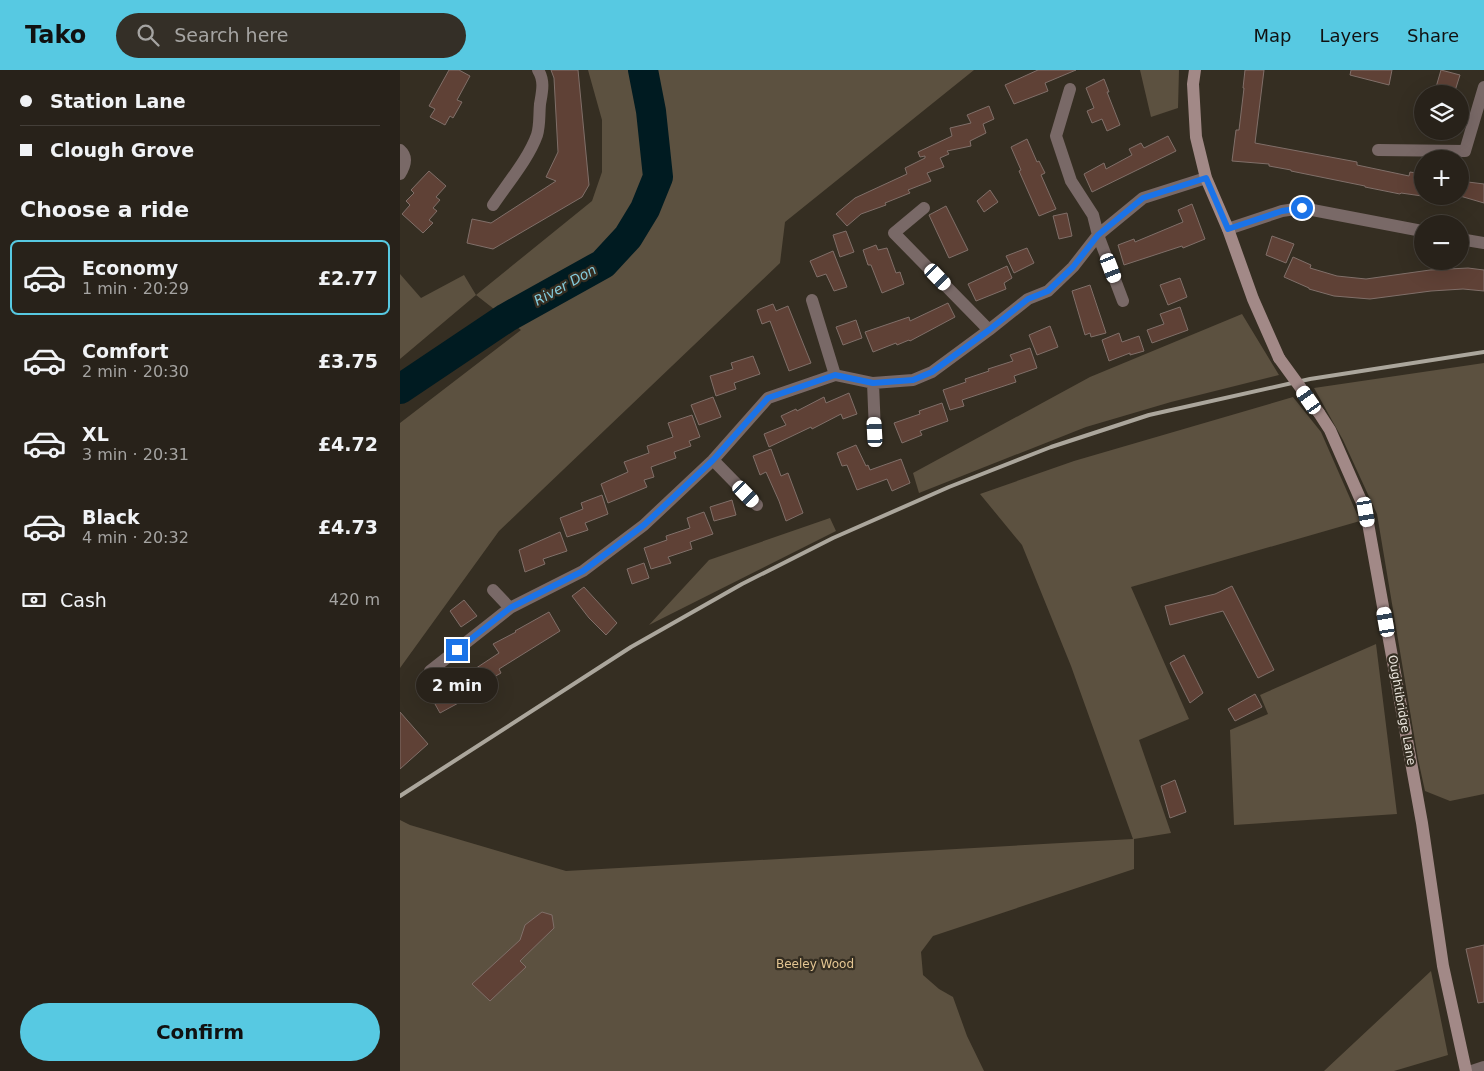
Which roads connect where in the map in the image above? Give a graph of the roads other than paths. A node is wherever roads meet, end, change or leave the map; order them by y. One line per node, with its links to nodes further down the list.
1 (538, 70): 9 (street)
2 (1195, 70): 8 (street, Oughtibridge Lane)
3 (1070, 89): 13 (street)
4 (1483, 91): 6 (street)
5 (400, 150): 7 (street)
6 (1378, 150)
7 (400, 174)
8 (1206, 178): 11 (street, Oughtibridge Lane); 13 (street)
9 (493, 205)
10 (924, 208): 18 (street)
11 (1228, 229): 12 (street); 28 (street, Oughtibridge Lane, bridge)
12 (1414, 229)
13 (1098, 235): 17 (street); 18 (street)
14 (1469, 240): 15 (street)
15 (1484, 243)
16 (812, 300): 19 (street)
17 (1123, 301)
18 (989, 330): 20 (street)
19 (835, 375): 20 (street); 22 (street)
20 (873, 383): 21 (street)
21 (875, 432)
22 (713, 460): 23 (street); 25 (street)
23 (757, 506)
24 (493, 590): 25 (street)
25 (510, 608): 26 (street)
26 (430, 671)
27 (1484, 1067): 29 (street)
28 (1466, 1071)
29 (1472, 1071)

